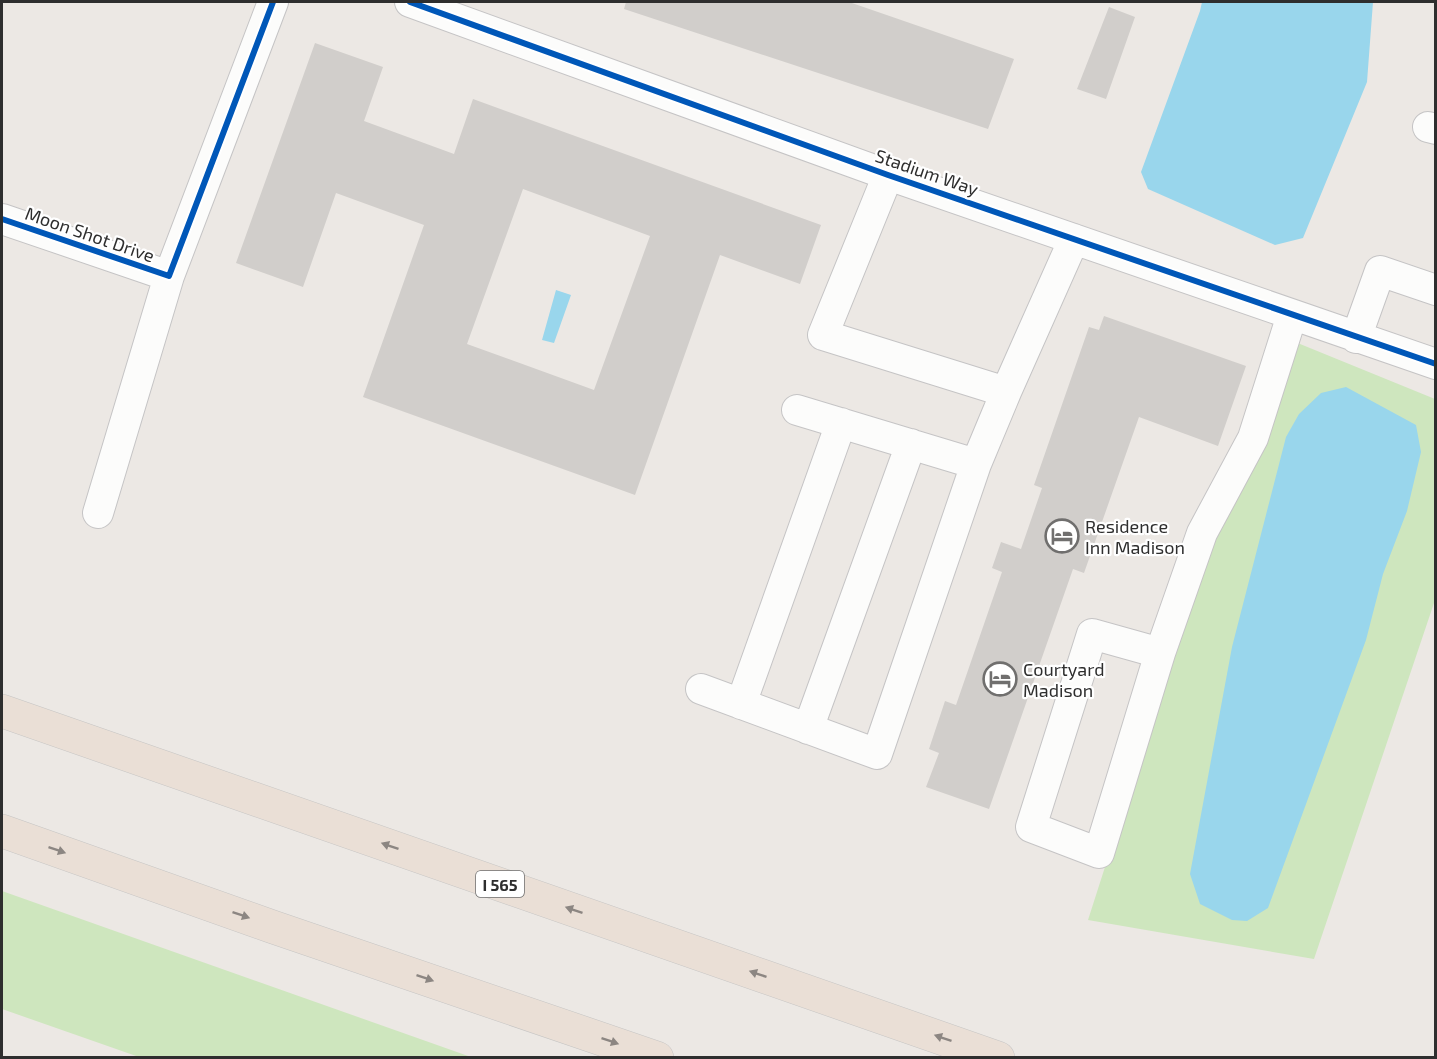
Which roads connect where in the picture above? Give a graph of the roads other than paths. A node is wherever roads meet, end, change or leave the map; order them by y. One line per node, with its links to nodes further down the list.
1 (273, 2): 6 (street)
2 (410, 2): 3 (street, Stadium Way)
3 (888, 175): 5 (street, Stadium Way); 11 (street)
4 (2, 219): 6 (street, Moon Shot Drive)
5 (1074, 239): 8 (street, Stadium Way); 11 (street)
6 (169, 276): 16 (street)
7 (1436, 290): 9 (street)
8 (1292, 315): 9 (street, Stadium Way); 17 (street)
9 (1356, 338): 10 (street, Stadium Way)
10 (1436, 364)
11 (1006, 392): 15 (street)
12 (797, 410): 13 (street)
13 (841, 423): 14 (street); 19 (street)
14 (911, 444): 15 (street); 21 (street)
15 (976, 464): 21 (street)
16 (98, 513)
17 (1160, 653): 17 (street)
18 (701, 689): 19 (street)
19 (741, 704): 21 (street)
20 (2, 711): 24 (highway, I 565, one-way to 20)
21 (808, 729)
22 (2, 831): 23 (highway, one-way to 23)
23 (657, 1058)
24 (998, 1058)

